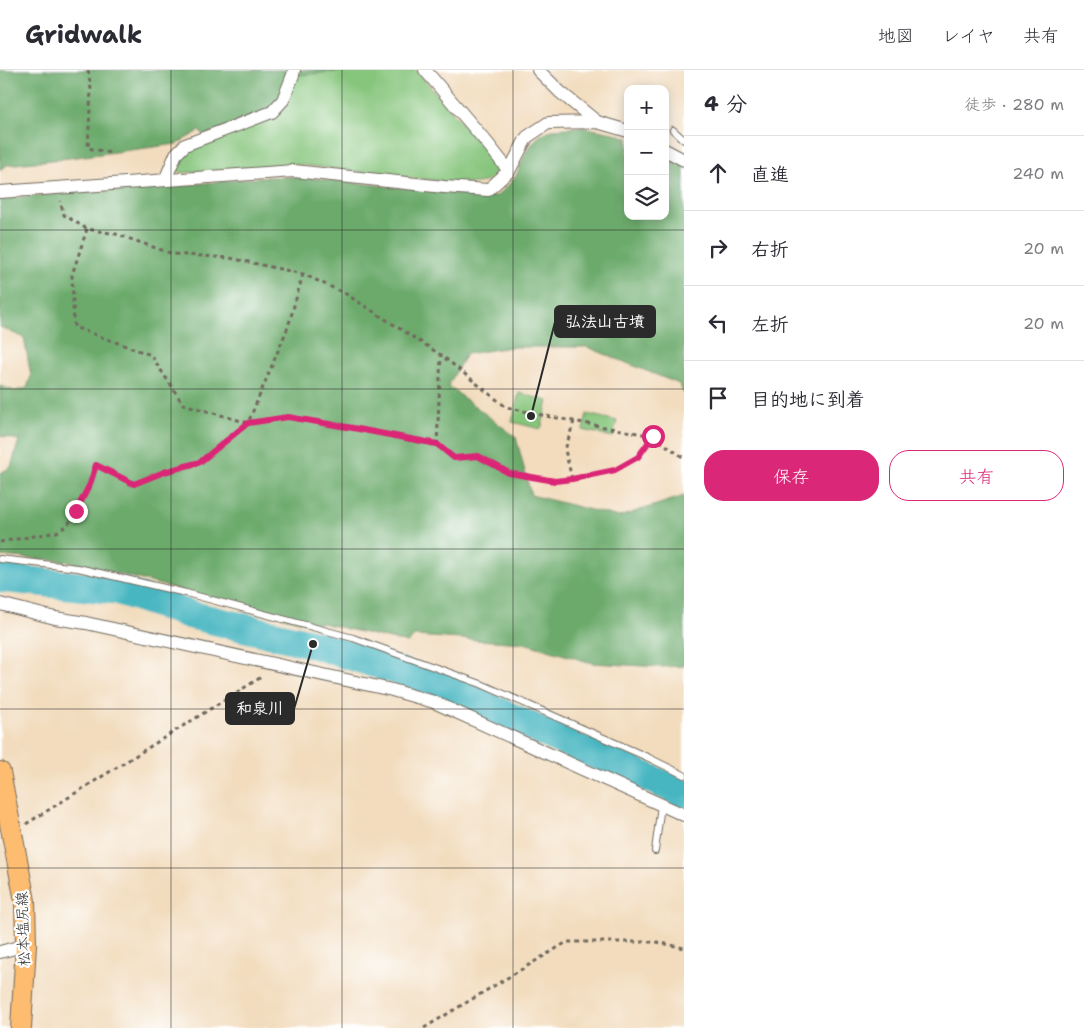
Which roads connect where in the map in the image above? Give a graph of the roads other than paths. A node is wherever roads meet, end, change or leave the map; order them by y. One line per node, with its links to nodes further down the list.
1 (294, 70): 11 (street)
2 (425, 70): 10 (street)
3 (538, 70): 4 (street)
4 (598, 122): 5 (street); 10 (street)
5 (625, 130)
6 (673, 130): 7 (lane)
7 (684, 140)
8 (669, 152): 9 (street)
9 (684, 160)
10 (509, 171): 11 (street)
11 (165, 180): 12 (street)
12 (0, 192)
13 (0, 559): 16 (lane)
14 (0, 604): 17 (street)
15 (0, 772): 20 (main road, 松本塩尻線)
16 (684, 775)
17 (661, 804): 18 (street); 19 (lane)
18 (684, 814)
19 (656, 851)
20 (26, 945): 21 (street); 22 (main road, 松本塩尻線)
21 (0, 952)
22 (22, 1028)

